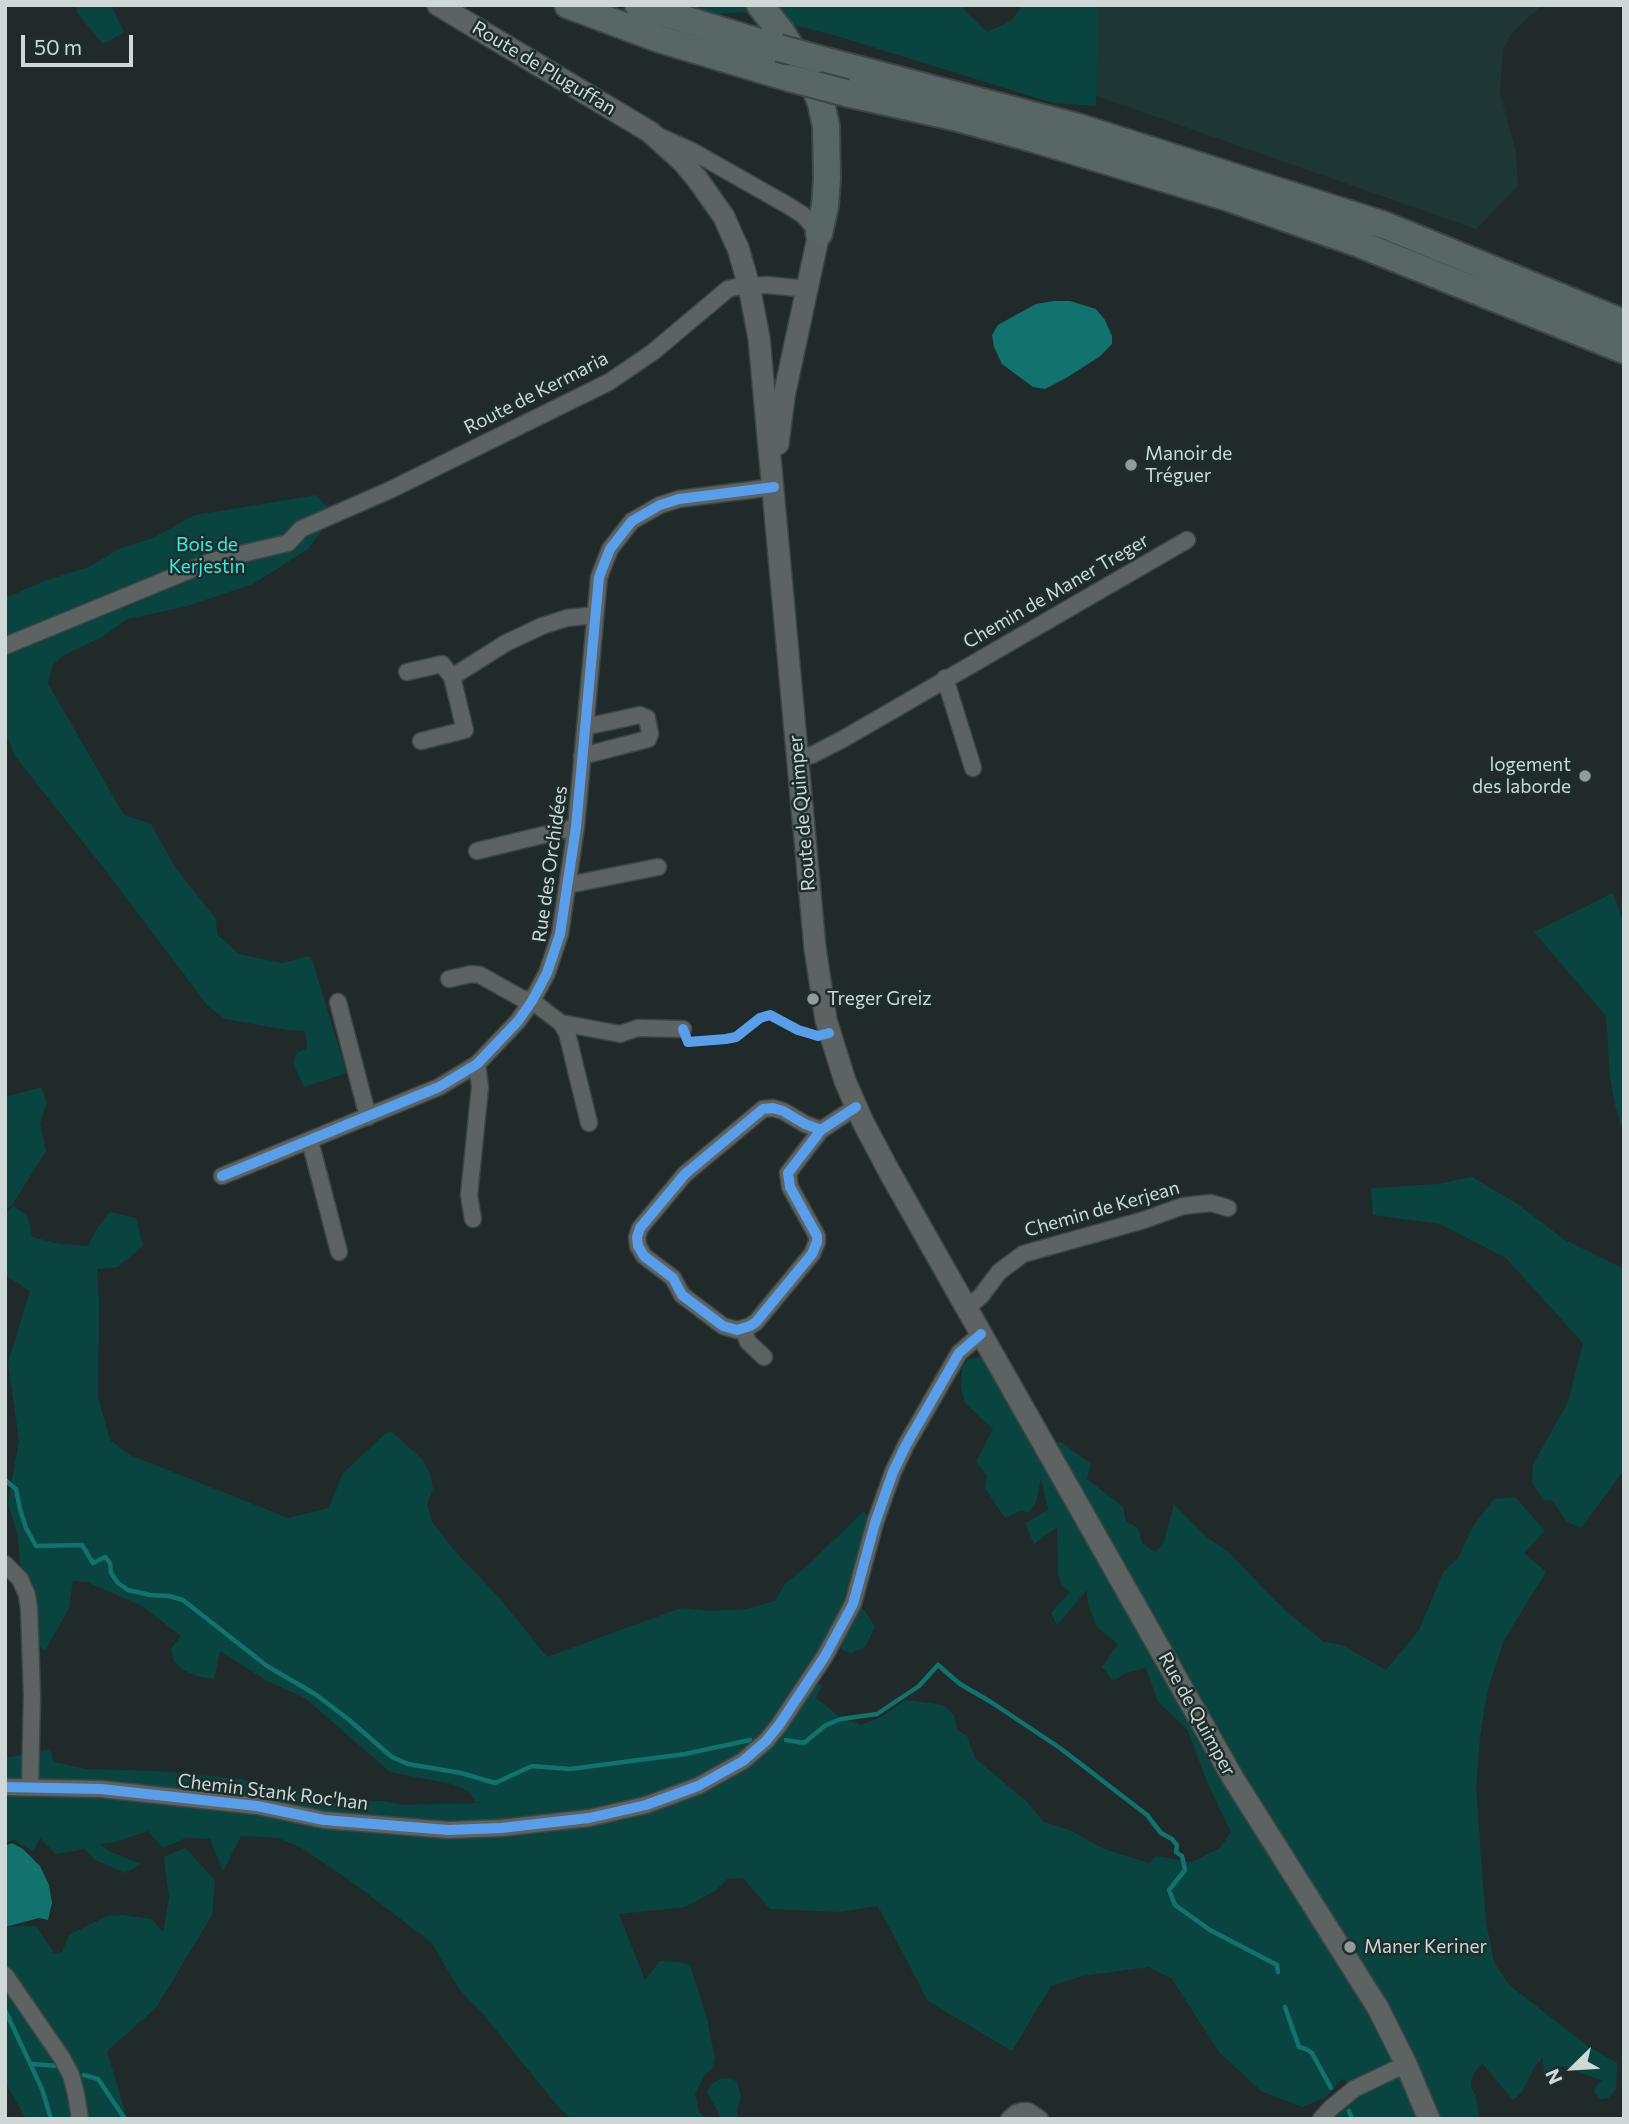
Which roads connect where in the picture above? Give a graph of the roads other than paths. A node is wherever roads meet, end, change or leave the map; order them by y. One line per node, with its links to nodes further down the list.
1 (438, 5): 5 (main road, Route de Pluguffan)
2 (568, 5): 10 (highway, bridge)
3 (638, 5): 9 (highway, bridge)
4 (761, 5): 6 (highway)
5 (650, 132): 6 (street, Route de Pluguffan); 7 (main road, Route de Pluguffan)
6 (819, 233): 8 (main road)
7 (749, 286): 8 (street, Route de Kermaria); 11 (main road, Route de Quimper); 14 (street, Route de Kermaria)
8 (807, 289): 11 (main road)
9 (1624, 323)
10 (1624, 350)
11 (774, 488): 13 (street, Rue des Orchidées); 21 (main road, Route de Quimper)
12 (1187, 540): 17 (street, Chemin de Maner Treger)
13 (595, 615): 16 (street); 18 (street, Rue des Orchidées)
14 (5, 646)
15 (407, 673): 16 (street)
16 (452, 677): 19 (street)
17 (946, 678): 21 (street, Chemin de Maner Treger); 22 (street)
18 (585, 727): 20 (street, Rue des Orchidées); 20 (street)
19 (421, 741)
20 (582, 756): 23 (street, Rue des Orchidées)
21 (797, 757): 33 (main road, Route de Quimper)
22 (973, 768)
23 (576, 827): 24 (street, Rue des Orchidées); 26 (street, Rue des Orchidées)
24 (477, 851)
25 (659, 867): 26 (street, Rue des Orchidées)
26 (568, 885): 28 (street, Rue des Orchidées)
27 (449, 979): 28 (street)
28 (532, 1001): 30 (street); 32 (street, Rue des Orchidées)
29 (338, 1002): 34 (street)
30 (561, 1023): 31 (street); 35 (street)
31 (683, 1029)
32 (477, 1064): 34 (street, Rue des Orchidées); 40 (street)
33 (856, 1107): 36 (street); 42 (main road, Route de Quimper)
34 (368, 1117): 37 (street, Rue des Orchidées)
35 (589, 1123)
36 (821, 1130): 43 (street); 43 (street)
37 (310, 1141): 38 (street, Rue des Orchidées); 41 (street)
38 (222, 1177)
39 (1228, 1208): 42 (street, Chemin de Kerjean)
40 (472, 1219)
41 (339, 1252)
42 (967, 1308): 44 (main road, Rue de Quimper)
43 (743, 1329): 45 (street)
44 (981, 1334): 47 (street, Chemin Stank Roc'han); 50 (main road, Rue de Quimper)
45 (764, 1357)
46 (5, 1564): 47 (street)
47 (30, 1786): 48 (street, Chemin Stank Roc'han)
48 (5, 1787)
49 (5, 1975): 51 (street)
50 (1406, 2064): 54 (street); 55 (main road, Rue de Quimper)
51 (80, 2119)
52 (1009, 2119): 53 (street)
53 (1040, 2119)
54 (1321, 2119)
55 (1429, 2119)

